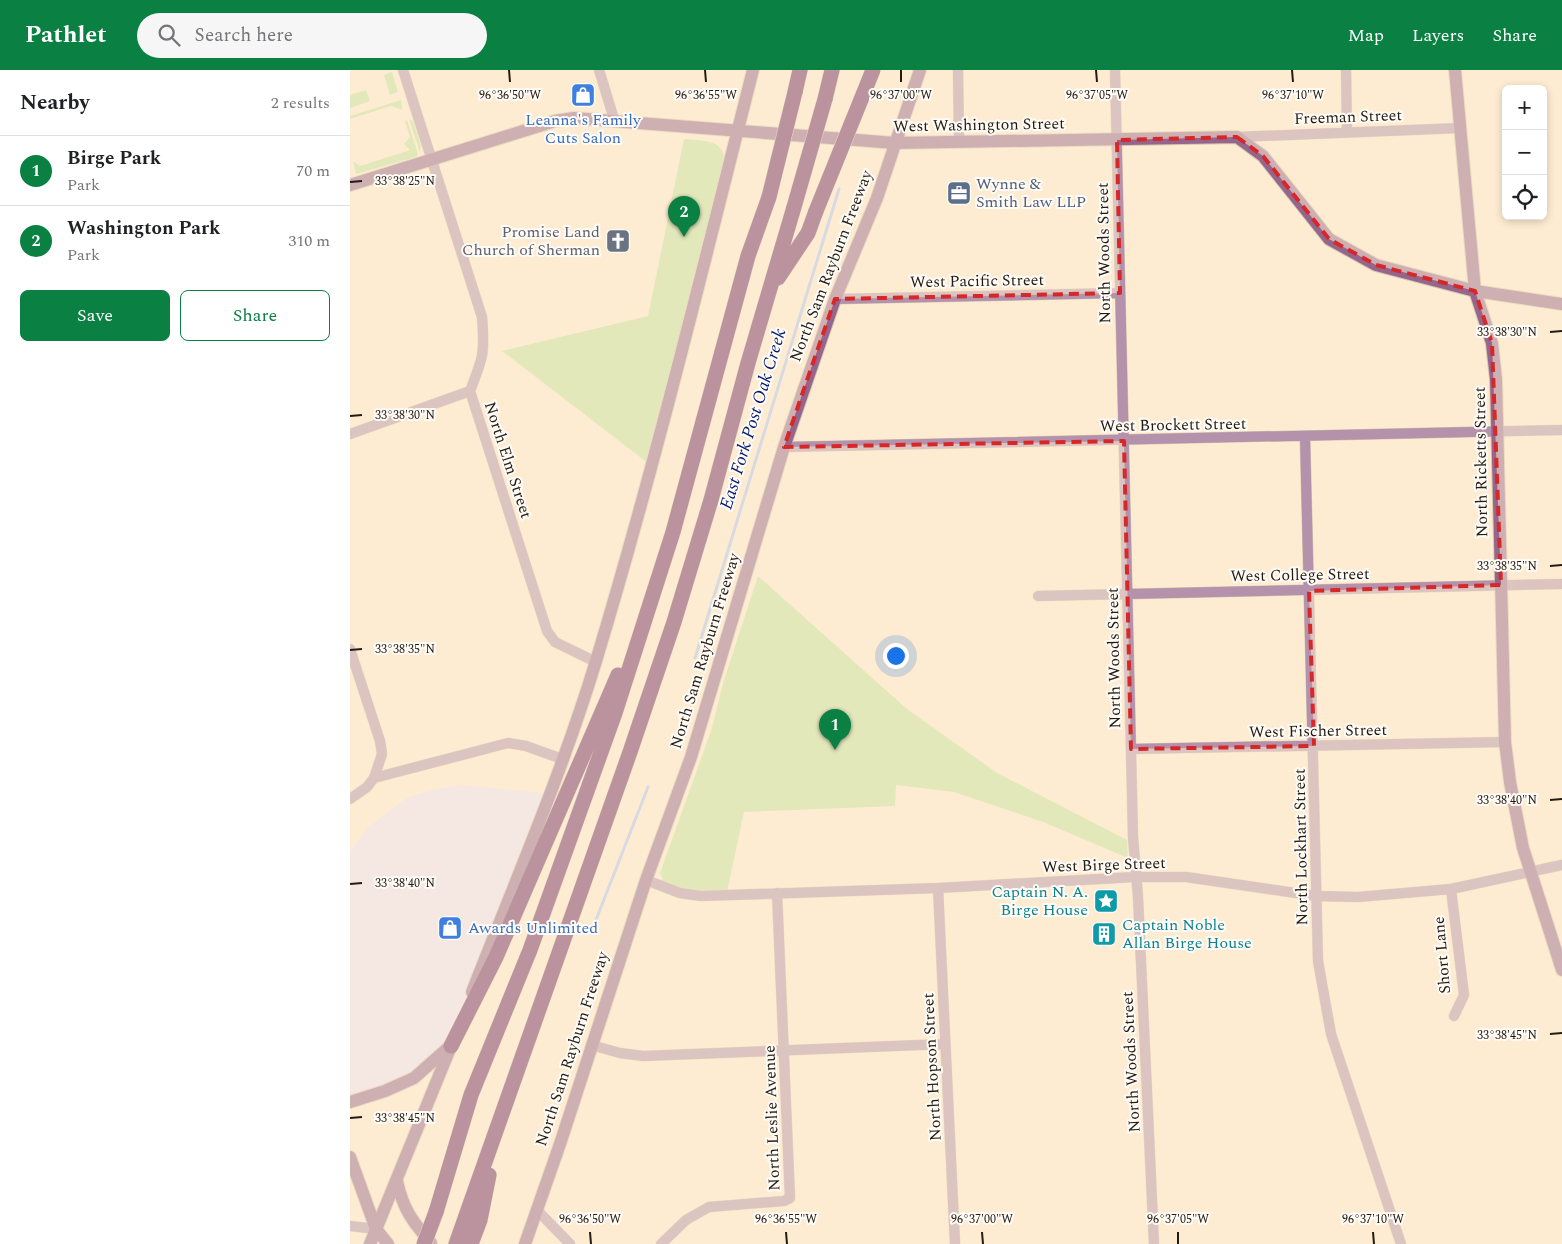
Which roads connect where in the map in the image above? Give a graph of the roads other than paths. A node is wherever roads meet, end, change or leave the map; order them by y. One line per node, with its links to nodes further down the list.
1 (403, 70): 20 (street, North Elm Street)
2 (598, 70): 12 (street)
3 (753, 70): 15 (main road)
4 (800, 70): 39 (highway, bridge)
5 (832, 70): 22 (highway, bridge)
6 (873, 70): 22 (highway, bridge)
7 (920, 70): 19 (main road, North Sam Rayburn Freeway)
8 (958, 70): 18 (street)
9 (1115, 70): 17 (street, North Woods Street)
10 (1346, 70): 14 (street)
11 (1455, 70): 13 (main road, North Ricketts Street)
12 (614, 119): 15 (main road, West Washington Street); 20 (main road, West Washington Street)
13 (1460, 128): 14 (street, Freeman Street); 23 (main road, North Ricketts Street)
14 (1347, 131): 16 (street, Freeman Street)
15 (737, 132): 19 (main road, West Washington Street); 41 (main road)
16 (1237, 137): 17 (main road, West Washington Street); 23 (main road)
17 (1117, 140): 18 (main road, West Washington Street); 24 (street, North Woods Street)
18 (959, 142): 19 (main road, West Washington Street)
19 (895, 143): 25 (main road, North Sam Rayburn Freeway)
20 (433, 159): 21 (main road, West Washington Street); 27 (street, North Elm Street)
21 (350, 185)
22 (771, 290): 63 (highway)
23 (1475, 291): 26 (main road); 29 (main road, North Ricketts Street)
24 (1120, 293): 25 (street, West Pacific Street); 32 (street, North Woods Street)
25 (835, 299): 33 (main road, North Sam Rayburn Freeway)
26 (1562, 304)
27 (470, 392): 30 (street); 41 (street, North Elm Street)
28 (1562, 430): 29 (street, West Brockett Street)
29 (1496, 432): 31 (street, West Brockett Street); 35 (main road, North Ricketts Street)
30 (350, 434)
31 (1305, 437): 32 (street, West Brockett Street); 36 (street, North Lockhart Street)
32 (1124, 441): 33 (street, West Brockett Street); 37 (street, North Woods Street)
33 (784, 447): 51 (main road, North Sam Rayburn Freeway)
34 (1562, 584): 35 (street, West College Street)
35 (1501, 585): 36 (street, West College Street); 42 (main road, North Ricketts Street)
36 (1309, 590): 37 (street, West College Street); 43 (street, North Lockhart Street)
37 (1127, 594): 38 (street, West College Street); 44 (street, North Woods Street)
38 (1038, 596)
39 (650, 603): 60 (highway); 71 (highway, bridge)
40 (350, 649): 46 (street)
41 (596, 662): 45 (main road)
42 (1505, 742): 43 (street, West Fischer Street); 49 (main road, North Ricketts Street)
43 (1314, 746): 44 (street, West Fischer Street); 55 (street, North Lockhart Street)
44 (1131, 749): 50 (street, North Woods Street)
45 (562, 759): 46 (street); 60 (main road)
46 (374, 778): 47 (street)
47 (350, 799)
48 (1562, 865): 49 (street, West Birge Street)
49 (1530, 873): 53 (street, West Birge Street); 56 (main road, North Ricketts Street)
50 (1135, 877): 52 (street, West Birge Street); 55 (street, West Birge Street); 79 (street, North Woods Street)
51 (646, 880): 54 (street, West Birge Street); 59 (main road, North Sam Rayburn Freeway)
52 (938, 888): 54 (street, West Birge Street); 58 (street, North Hopson Street)
53 (1451, 889): 55 (street, West Birge Street); 57 (street, Short Lane)
54 (777, 894): 61 (street, North Leslie Avenue)
55 (1316, 896): 80 (street, North Lockhart Street)
56 (1562, 970)
57 (1454, 1016)
58 (946, 1044): 61 (street); 78 (street, North Hopson Street)
59 (591, 1045): 61 (street); 66 (main road, North Sam Rayburn Freeway)
60 (451, 1046): 62 (main road); 65 (main road)
61 (785, 1052): 77 (street, North Leslie Avenue)
62 (350, 1102)
63 (500, 1123): 73 (highway); 74 (highway)
64 (350, 1157): 68 (main road)
65 (397, 1181): 68 (main road); 72 (main road)
66 (537, 1210): 75 (main road, North Sam Rayburn Freeway); 76 (street)
67 (350, 1226): 68 (street)
68 (376, 1229): 69 (main road); 70 (main road)
69 (370, 1244)
70 (388, 1244)
71 (424, 1244)
72 (431, 1244)
73 (456, 1244)
74 (471, 1244)
75 (525, 1244)
76 (570, 1244)
77 (661, 1244)
78 (955, 1244)
79 (1154, 1244)
80 (1402, 1244)

